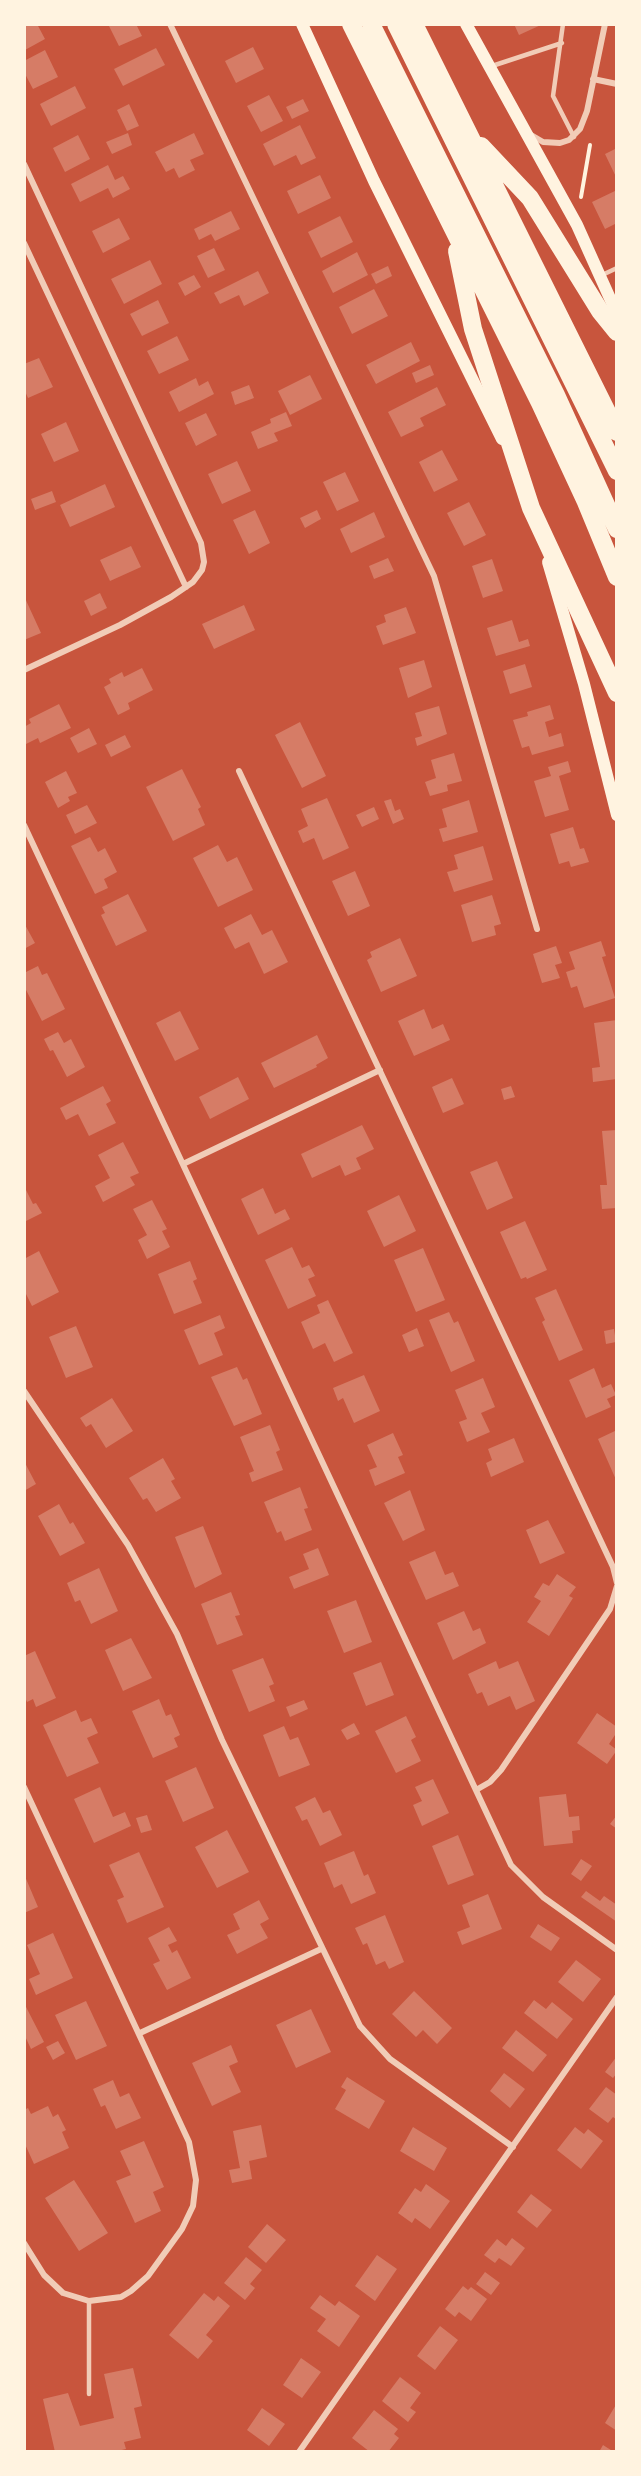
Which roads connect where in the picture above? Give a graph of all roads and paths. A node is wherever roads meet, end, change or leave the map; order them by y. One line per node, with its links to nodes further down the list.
1 (170, 24): 37 (street)
2 (302, 24): 28 (main road)
3 (351, 24): 20 (highway)
4 (371, 24): 29 (highway)
5 (396, 24): 27 (highway)
6 (414, 24): 14 (highway)
7 (466, 24): 11 (main road)
8 (563, 24): 10 (lane)
9 (605, 24): 12 (street)
10 (562, 43): 11 (lane); 16 (lane)
11 (489, 67): 15 (main road)
12 (593, 79): 13 (street); 16 (street)
13 (617, 84)
14 (467, 131): 25 (highway); 26 (highway)
15 (526, 131): 16 (street); 23 (main road)
16 (574, 137)
17 (590, 145): 19 (path)
18 (24, 164): 31 (street)
19 (580, 199)
20 (452, 225): 28 (highway); 30 (highway)
21 (24, 243): 31 (street)
22 (617, 268): 23 (lane)
23 (600, 276): 24 (main road)
24 (616, 308)
25 (617, 332)
26 (617, 432)
27 (617, 471)
28 (531, 508): 33 (highway); 35 (main road)
29 (617, 528)
30 (617, 577)
31 (186, 587): 32 (street)
32 (24, 670)
33 (617, 693)
34 (239, 771): 38 (street)
35 (617, 815)
36 (24, 825): 39 (street)
37 (537, 929)
38 (380, 1070): 39 (street); 41 (street)
39 (183, 1164): 43 (street)
40 (24, 1391): 44 (street)
41 (617, 1585): 43 (street)
42 (24, 1787): 47 (street)
43 (476, 1790): 45 (street)
44 (321, 1949): 47 (street); 48 (street)
45 (617, 1950)
46 (617, 1997): 48 (street)
47 (140, 2033): 50 (street)
48 (513, 2147): 52 (street)
49 (24, 2242): 50 (street)
50 (89, 2301): 51 (lane)
51 (89, 2394)
52 (299, 2452)

